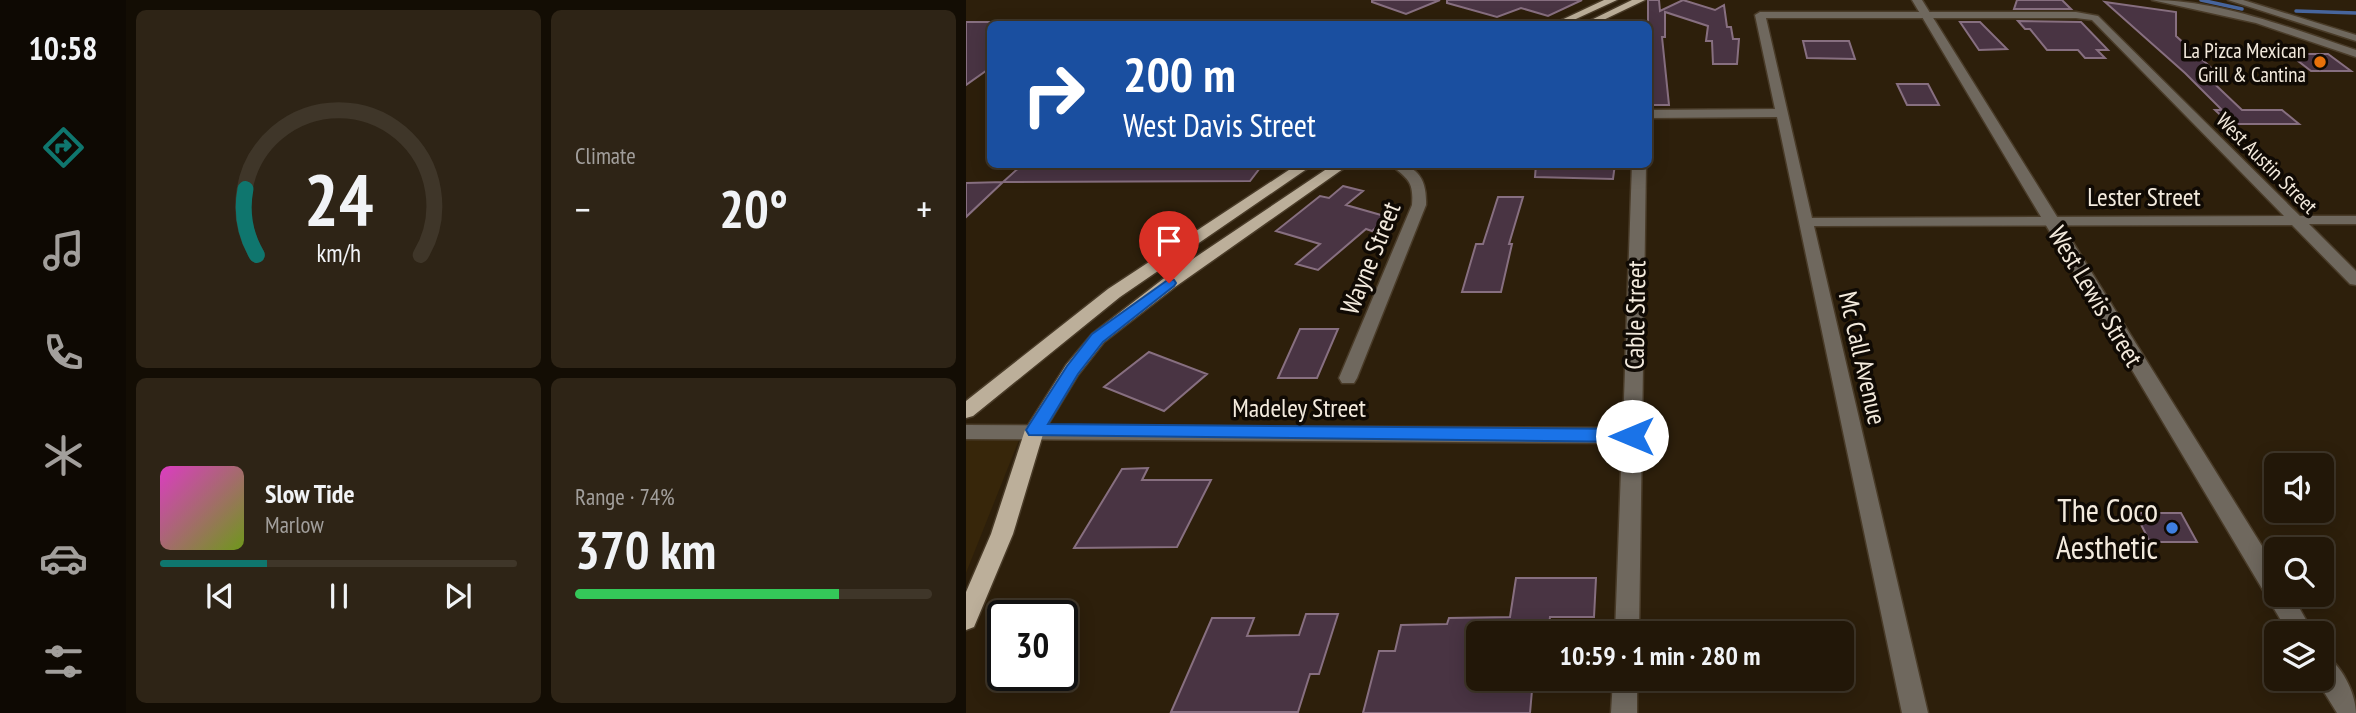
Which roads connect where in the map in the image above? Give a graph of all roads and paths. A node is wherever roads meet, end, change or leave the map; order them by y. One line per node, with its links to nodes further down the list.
1 (1612, 0): 8 (main road)
2 (1640, 0): 9 (main road)
3 (1917, 0): 7 (street, West Lewis Street)
4 (2157, 0): 10 (street)
5 (2232, 0): 6 (street)
6 (2270, 10): 10 (street); 11 (street)
7 (1926, 15): 13 (street, Mc Call Avenue); 19 (street, West Austin Street); 22 (street, West Lewis Street)
8 (1566, 21)
9 (1594, 21)
10 (2258, 21): 12 (street)
11 (2356, 38)
12 (2356, 54)
13 (1782, 113): 14 (street); 23 (street, Mc Call Avenue)
14 (1652, 114)
15 (1302, 168): 21 (main road)
16 (1338, 168): 25 (main road)
17 (1403, 168): 26 (street, Wayne Street)
18 (1639, 168): 30 (street, Cable Street)
19 (2298, 220): 20 (street, Lester Street); 22 (street, Lester Street); 24 (street, West Austin Street)
20 (2356, 220)
21 (1219, 221): 25 (main road); 27 (main road)
22 (2050, 221): 23 (street, Lester Street); 31 (street, West Lewis Street)
23 (1807, 222): 37 (street, Mc Call Avenue)
24 (2356, 280)
25 (1169, 283): 28 (main road)
26 (1348, 377)
27 (966, 411)
28 (1035, 430): 29 (street, Madeley Street); 30 (street, Madeley Street); 32 (main road)
29 (966, 432)
30 (1632, 436): 33 (street, Cable Street)
31 (2264, 570)
32 (966, 620)
33 (1627, 621)
34 (2334, 685): 38 (street)
35 (1625, 691): 36 (street)
36 (1624, 713)
37 (1915, 713)
38 (2351, 713)

